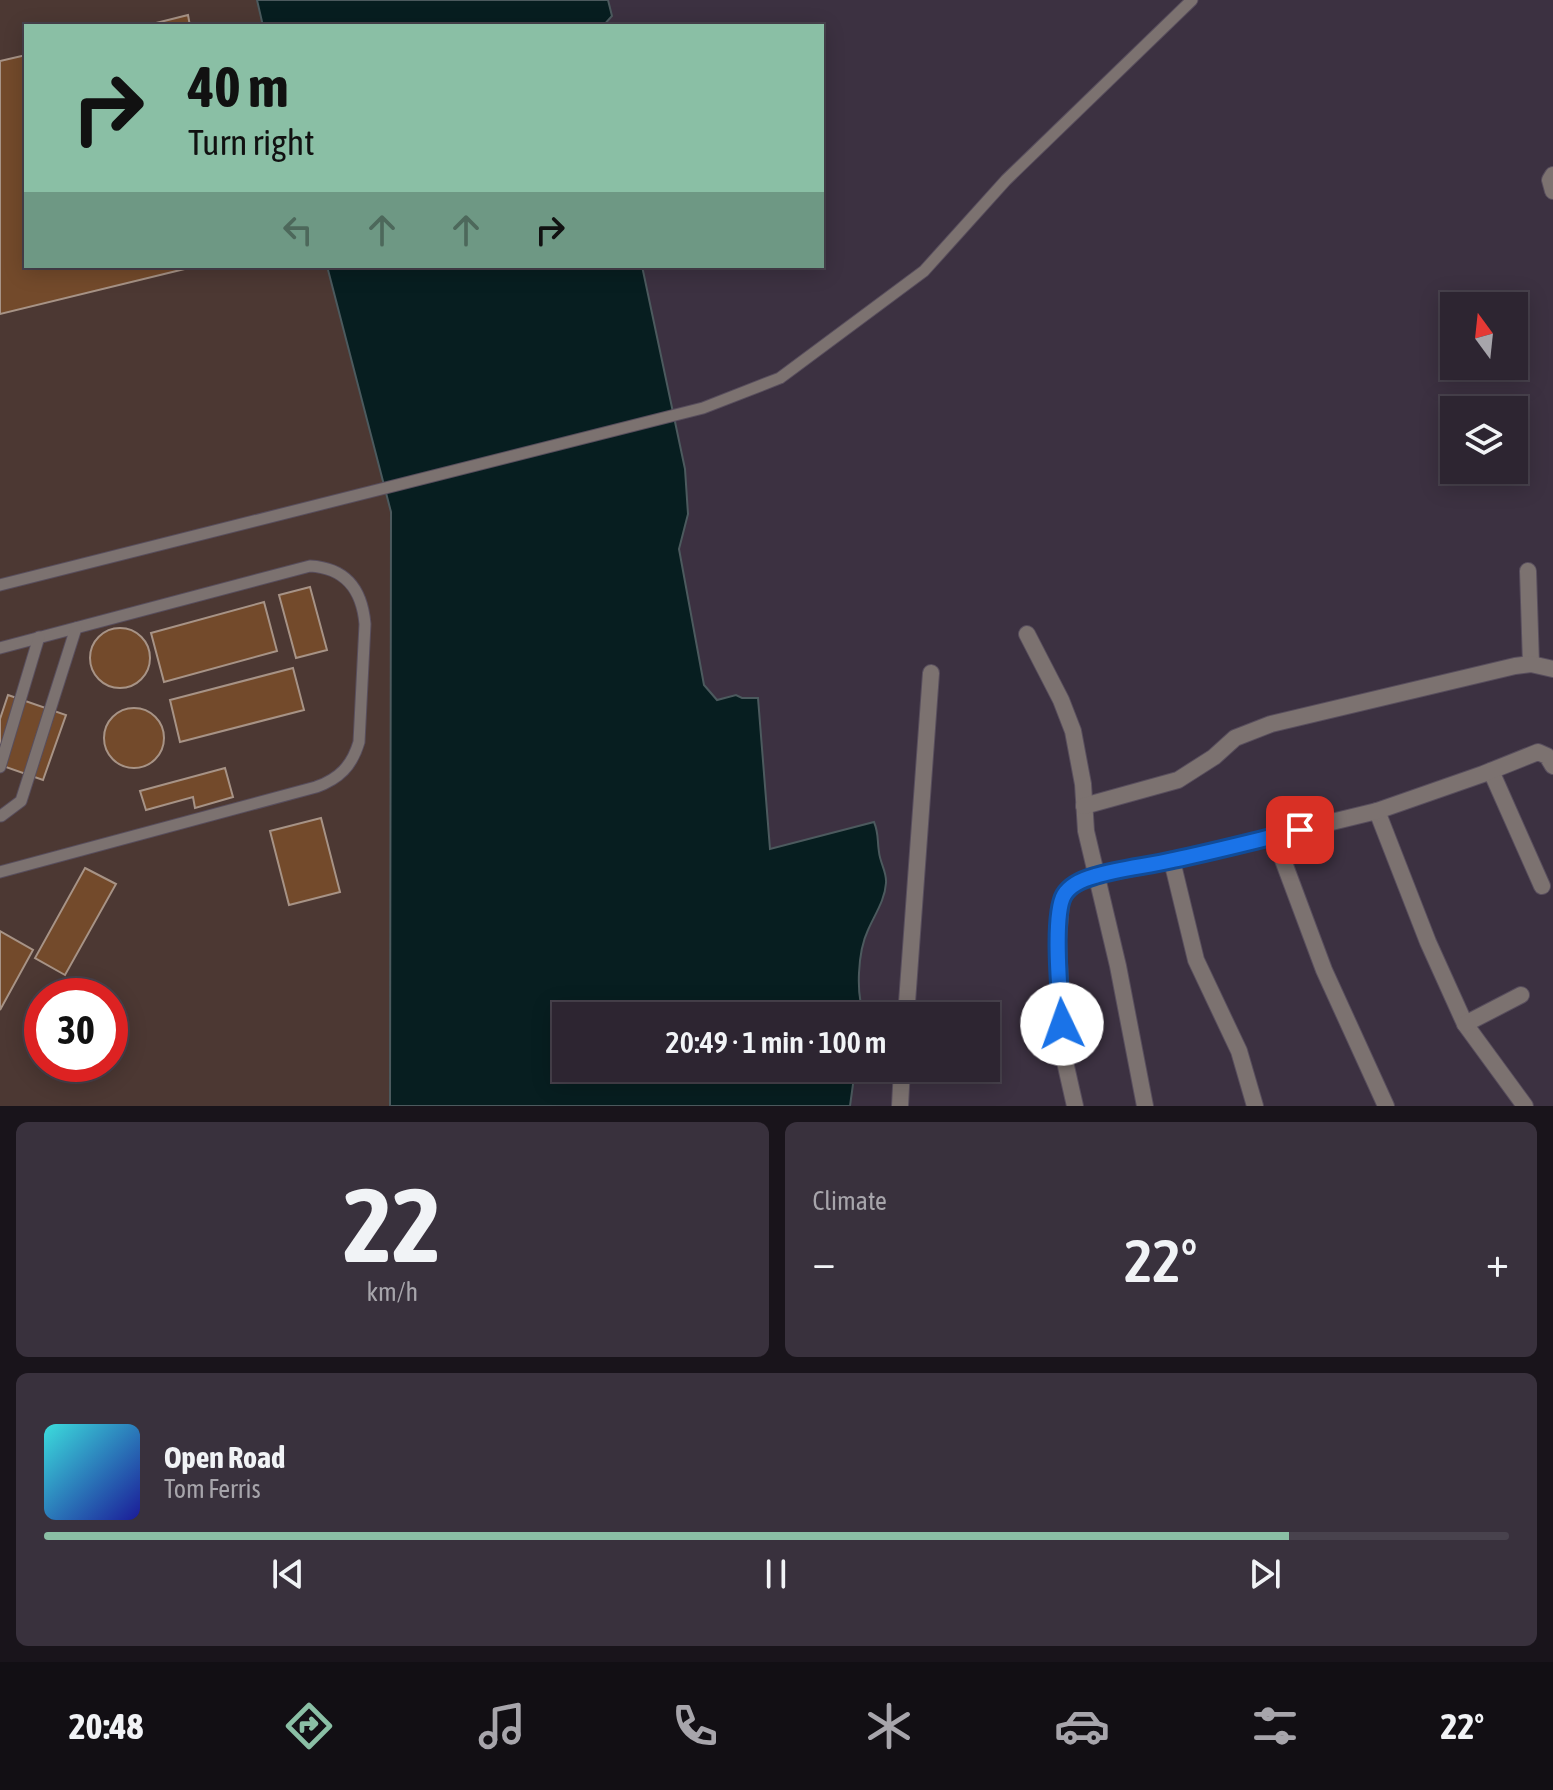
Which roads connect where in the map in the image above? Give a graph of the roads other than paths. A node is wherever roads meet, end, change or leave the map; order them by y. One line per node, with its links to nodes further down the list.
1 (1192, 0): 5 (lane)
2 (1553, 175): 3 (street)
3 (1553, 191)
4 (1528, 571): 10 (street)
5 (0, 585)
6 (76, 628): 8 (lane); 18 (lane); 21 (lane)
7 (1027, 634): 16 (street)
8 (39, 637): 9 (lane); 14 (lane)
9 (0, 648)
10 (1531, 664): 11 (street); 16 (street)
11 (1553, 669)
12 (931, 673): 25 (street)
13 (1553, 766): 15 (street)
14 (0, 767)
15 (1491, 771): 17 (street); 23 (street)
16 (1084, 806): 22 (street)
17 (1377, 811): 19 (street); 26 (street)
18 (0, 817)
19 (1274, 836): 20 (street); 32 (street)
20 (1172, 861): 22 (street); 31 (street)
21 (0, 872)
22 (1095, 875): 29 (street); 30 (street)
23 (1542, 886)
24 (1521, 995): 26 (street)
25 (907, 1002)
26 (1465, 1024): 33 (street)
27 (901, 1082): 28 (street)
28 (900, 1106)
29 (1075, 1106)
30 (1145, 1106)
31 (1255, 1106)
32 (1386, 1106)
33 (1525, 1106)

